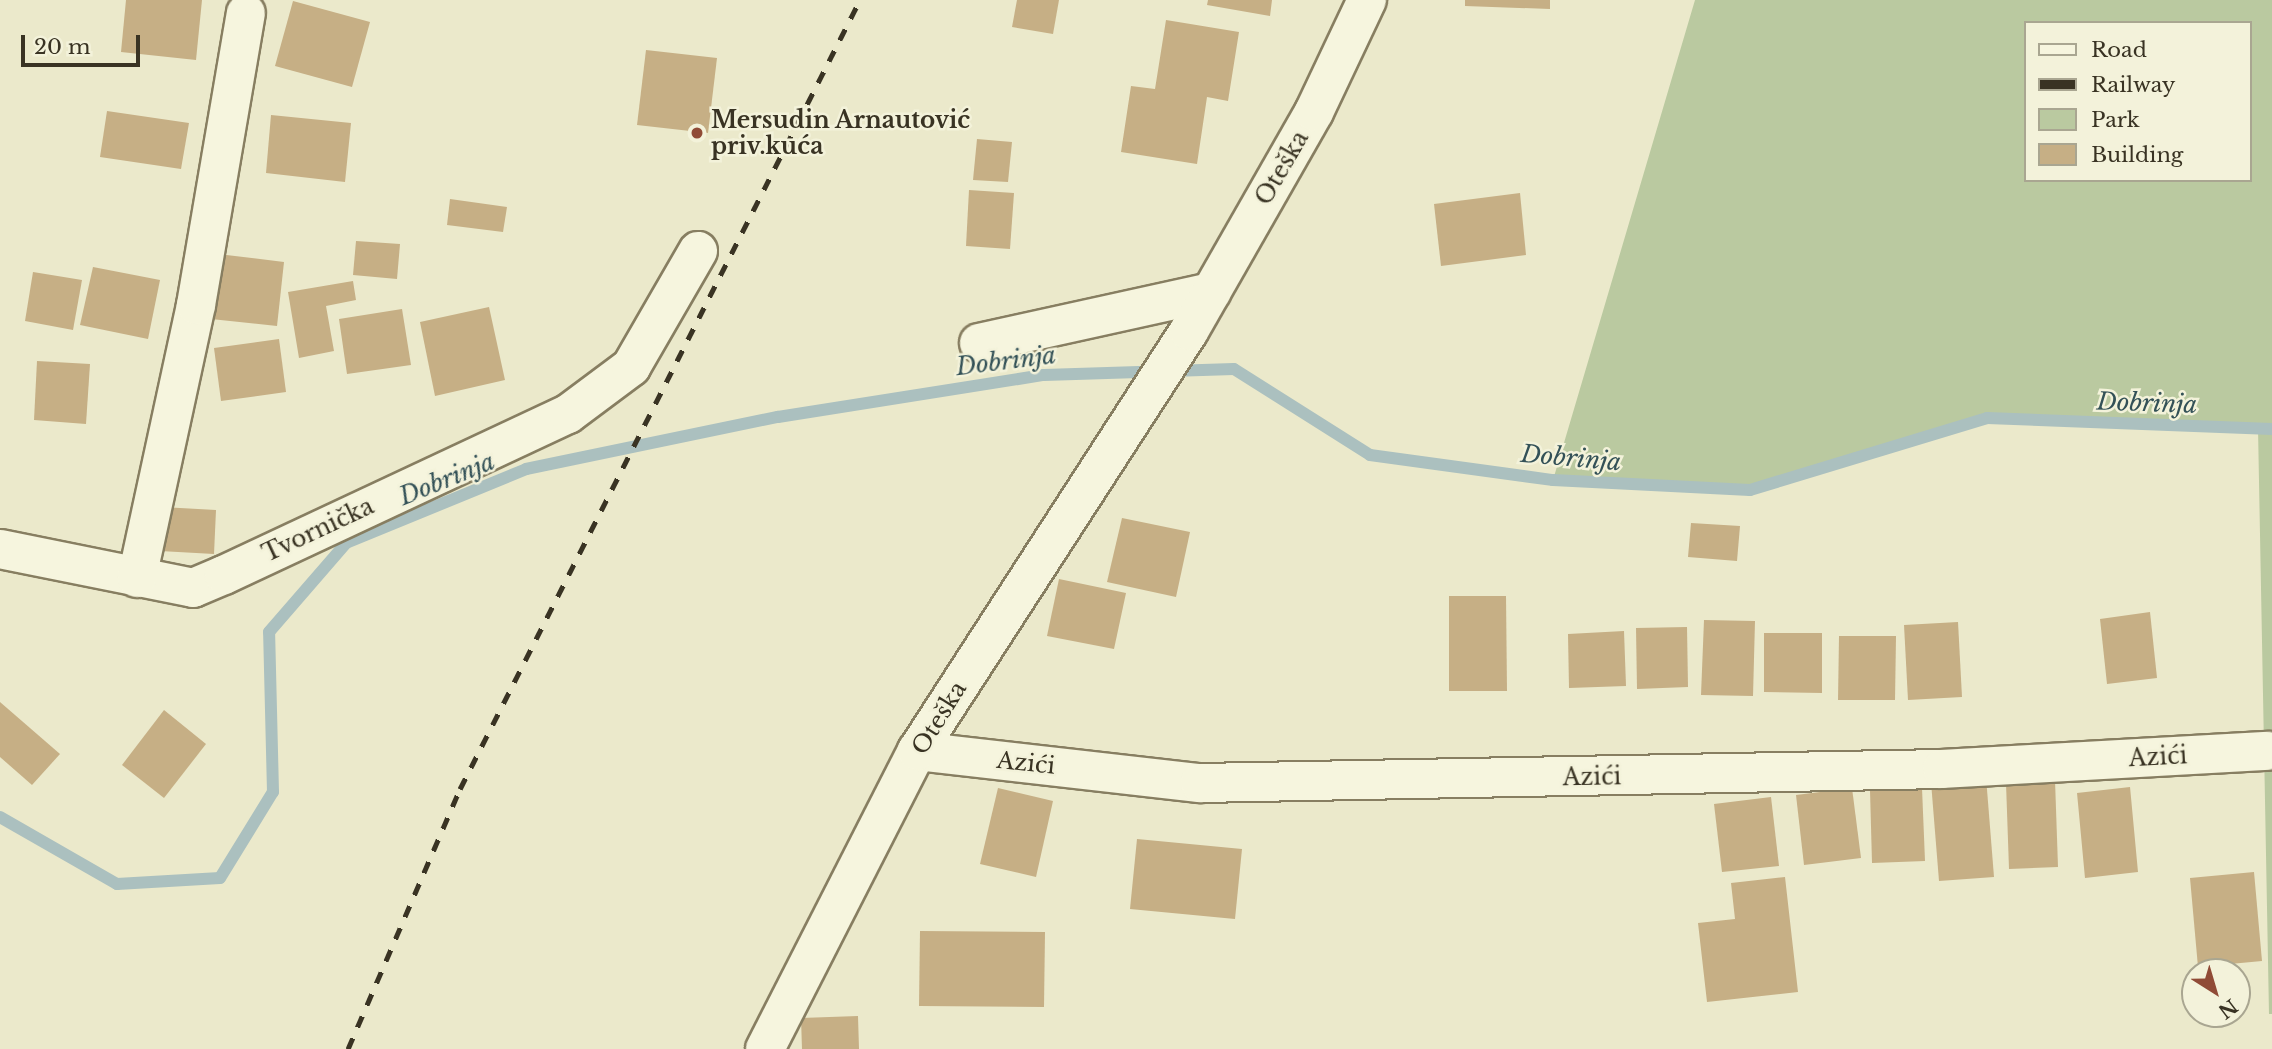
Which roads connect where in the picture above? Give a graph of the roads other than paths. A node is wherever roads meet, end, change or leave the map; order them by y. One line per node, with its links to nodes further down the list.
1 (1367, 0): 4 (street, Oteška)
2 (246, 13): 7 (street)
3 (698, 251): 7 (street, Tvornička)
4 (1211, 292): 5 (street); 8 (street, Oteška)
5 (979, 343)
6 (0, 549): 7 (street, Tvornička)
7 (137, 578)
8 (917, 751): 9 (street, Azići); 10 (street, Oteška)
9 (2267, 751)
10 (765, 1049)

